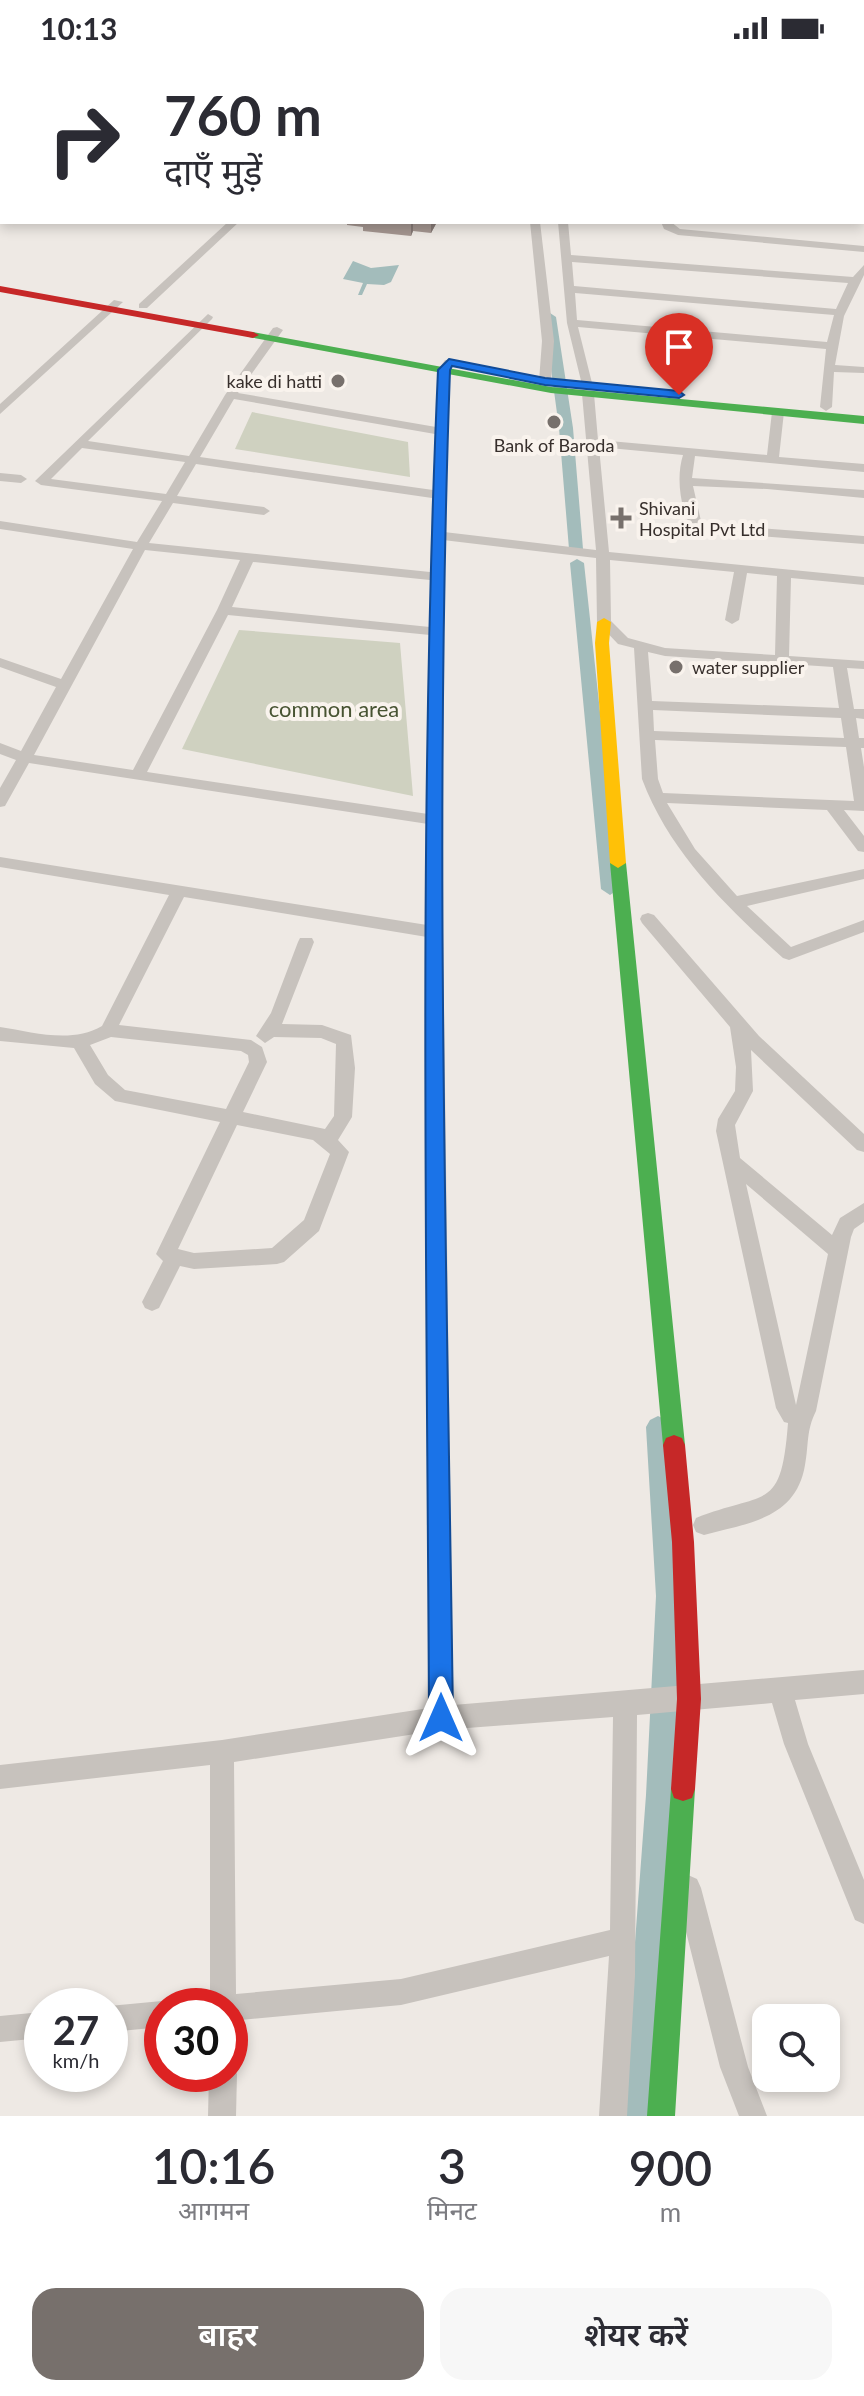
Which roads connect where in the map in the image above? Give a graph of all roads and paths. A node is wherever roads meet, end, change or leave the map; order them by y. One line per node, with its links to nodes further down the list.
1 (232, 224): 13 (street)
2 (535, 224): 22 (street)
3 (563, 224): 6 (street)
4 (667, 224): 5 (street)
5 (864, 249)
6 (566, 258): 8 (street); 11 (street)
7 (864, 268): 8 (street)
8 (854, 280): 14 (street)
9 (0, 281): 12 (main road)
10 (0, 289): 12 (main road)
11 (568, 289): 14 (street); 16 (street)
12 (114, 305): 13 (main road); 15 (main road); 25 (street)
13 (143, 306): 15 (main road)
14 (839, 312): 18 (street)
15 (204, 322): 17 (main road); 34 (street)
16 (572, 323): 18 (street); 24 (street)
17 (275, 334): 19 (main road); 26 (street)
18 (831, 346): 20 (street)
19 (446, 366): 22 (main road); 32 (street)
20 (829, 368): 21 (street); 27 (street)
21 (864, 370)
22 (549, 384): 24 (main road)
23 (0, 389): 25 (street)
24 (579, 390): 27 (main road); 30 (main road); 33 (street)
25 (20, 393): 28 (street)
26 (231, 395): 32 (street); 37 (street)
27 (826, 407): 29 (main road)
28 (0, 410)
29 (864, 411)
30 (778, 412): 31 (main road); 36 (street)
31 (864, 420)
32 (442, 432): 43 (street)
33 (593, 443): 35 (street); 50 (street)
34 (82, 444): 37 (street); 44 (street)
35 (690, 453): 36 (street); 41 (street)
36 (773, 458): 38 (street)
37 (191, 462): 43 (street); 44 (street)
38 (864, 468)
39 (0, 477): 40 (street)
40 (21, 479)
41 (688, 482): 42 (street); 48 (street)
42 (864, 494)
43 (438, 495): 47 (street)
44 (168, 500): 45 (street); 49 (street)
45 (264, 511)
46 (0, 525): 49 (street)
47 (437, 535): 50 (street); 54 (street)
48 (864, 540)
49 (141, 546): 51 (street); 65 (street)
50 (603, 555): 52 (street); 58 (street)
51 (248, 557): 54 (street); 56 (street)
52 (741, 570): 53 (street); 57 (street)
53 (784, 574): 55 (street); 61 (street)
54 (439, 577): 59 (street)
55 (864, 581)
56 (224, 610): 59 (street); 72 (street)
57 (732, 620)
58 (604, 622): 60 (street); 105 (main road)
59 (438, 632): 77 (street)
60 (641, 648): 61 (street); 66 (street)
61 (782, 660): 63 (street)
62 (0, 662): 65 (street)
63 (839, 663): 64 (street); 67 (street)
64 (864, 665)
65 (65, 685): 71 (street)
66 (644, 705): 67 (street); 68 (street)
67 (856, 713): 69 (street)
68 (646, 735): 69 (street); 73 (street)
69 (858, 743): 76 (street)
70 (0, 748): 71 (street)
71 (24, 758): 72 (street); 74 (street)
72 (138, 775): 77 (street)
73 (656, 798): 75 (street); 82 (street)
74 (0, 802)
75 (831, 804): 76 (street); 78 (street)
76 (863, 806)
77 (436, 820): 85 (street)
78 (864, 847)
79 (0, 862): 81 (street)
80 (864, 874): 82 (street)
81 (179, 891): 85 (street); 88 (street)
82 (733, 903): 84 (street)
83 (648, 919): 87 (street)
84 (864, 926)
85 (435, 932): 107 (street)
86 (306, 942): 89 (street)
87 (739, 1025): 95 (street); 96 (street)
88 (108, 1030): 91 (street); 92 (street)
89 (270, 1030): 92 (street); 94 (street)
90 (0, 1034): 91 (street)
91 (80, 1042): 93 (street)
92 (251, 1049): 93 (street)
93 (231, 1117): 94 (street); 99 (street)
94 (327, 1142): 99 (street)
95 (864, 1145)
96 (734, 1163): 98 (street); 101 (street)
97 (864, 1211): 98 (street)
98 (838, 1251): 101 (street)
99 (175, 1257): 100 (street)
100 (152, 1302)
101 (799, 1416): 102 (street)
102 (704, 1525)
103 (864, 1682): 104 (street)
104 (780, 1690): 105 (street); 111 (street)
105 (684, 1700): 106 (street); 110 (main road)
106 (625, 1704): 107 (street); 112 (street)
107 (441, 1718): 108 (street)
108 (222, 1752): 109 (street); 113 (street)
109 (0, 1777)
110 (681, 1848): 120 (main road); 121 (street)
111 (864, 1911)
112 (623, 1940): 114 (street); 119 (street)
113 (223, 1988)
114 (248, 2006)
115 (24, 2027): 116 (street)
116 (0, 2029)
117 (223, 2092): 118 (street)
118 (222, 2116)
119 (613, 2116)
120 (661, 2116)
121 (753, 2116)

